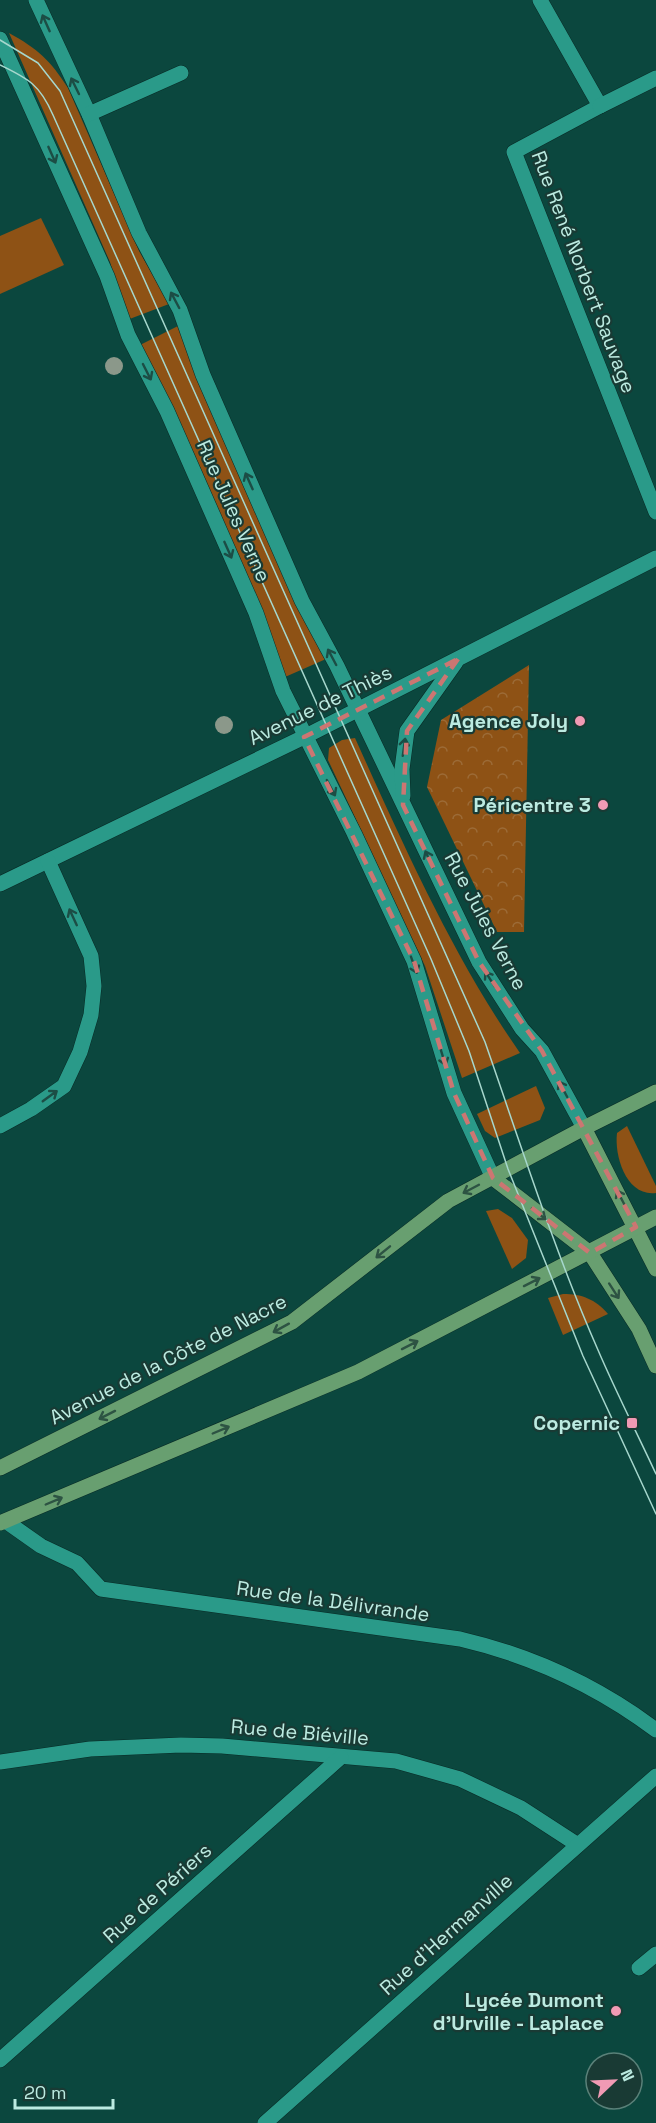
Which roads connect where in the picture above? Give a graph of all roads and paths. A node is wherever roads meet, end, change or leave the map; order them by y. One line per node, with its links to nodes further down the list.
1 (36, 0): 7 (street, Rue Jules Verne, one-way to 1)
2 (540, 0): 6 (street)
3 (0, 39): 12 (street, Rue Jules Verne, one-way to 12)
4 (181, 73): 7 (street)
5 (656, 78): 6 (street)
6 (600, 106): 8 (street, Rue René Norbert Sauvage)
7 (88, 114): 11 (street, Rue Jules Verne, one-way to 7)
8 (656, 512)
9 (656, 558): 10 (street, Avenue de Thiès)
10 (458, 659): 11 (street, Avenue de Thiès); 13 (street, Rue Jules Verne, one-way to 10)
11 (358, 709): 12 (street, Avenue de Thiès); 13 (street, Rue Jules Verne)
12 (304, 736): 14 (street, Avenue de Thiès); 19 (street, Rue Jules Verne, one-way to 19)
13 (403, 805): 18 (street, Rue Jules Verne, one-way to 13)
14 (48, 861): 15 (street, Avenue de Thiès); 17 (street, one-way to 14)
15 (0, 885)
16 (656, 1092): 18 (main road, Avenue de la Côte de Nacre)
17 (0, 1126)
18 (584, 1128): 19 (main road, Avenue de la Côte de Nacre); 21 (main road, one-way to 18)
19 (493, 1178): 22 (main road, one-way to 22); 25 (main road, Avenue de la Côte de Nacre, one-way to 25)
20 (656, 1216): 21 (main road)
21 (636, 1227): 22 (main road); 23 (main road)
22 (590, 1252): 24 (main road, one-way to 24); 26 (main road, one-way to 22)
23 (656, 1269)
24 (656, 1366)
25 (0, 1468)
26 (3, 1522): 27 (street, Rue de la Délivrande)
27 (656, 1730)
28 (341, 1757): 29 (street, Rue de Biéville); 31 (street, Rue de Biéville); 34 (street, Rue de Périers)
29 (0, 1762)
30 (656, 1776): 31 (street, Rue d'Hermanville)
31 (578, 1845): 35 (street, Rue d'Hermanville)
32 (656, 1954): 33 (street)
33 (639, 1968)
34 (0, 2060)
35 (265, 2123)

